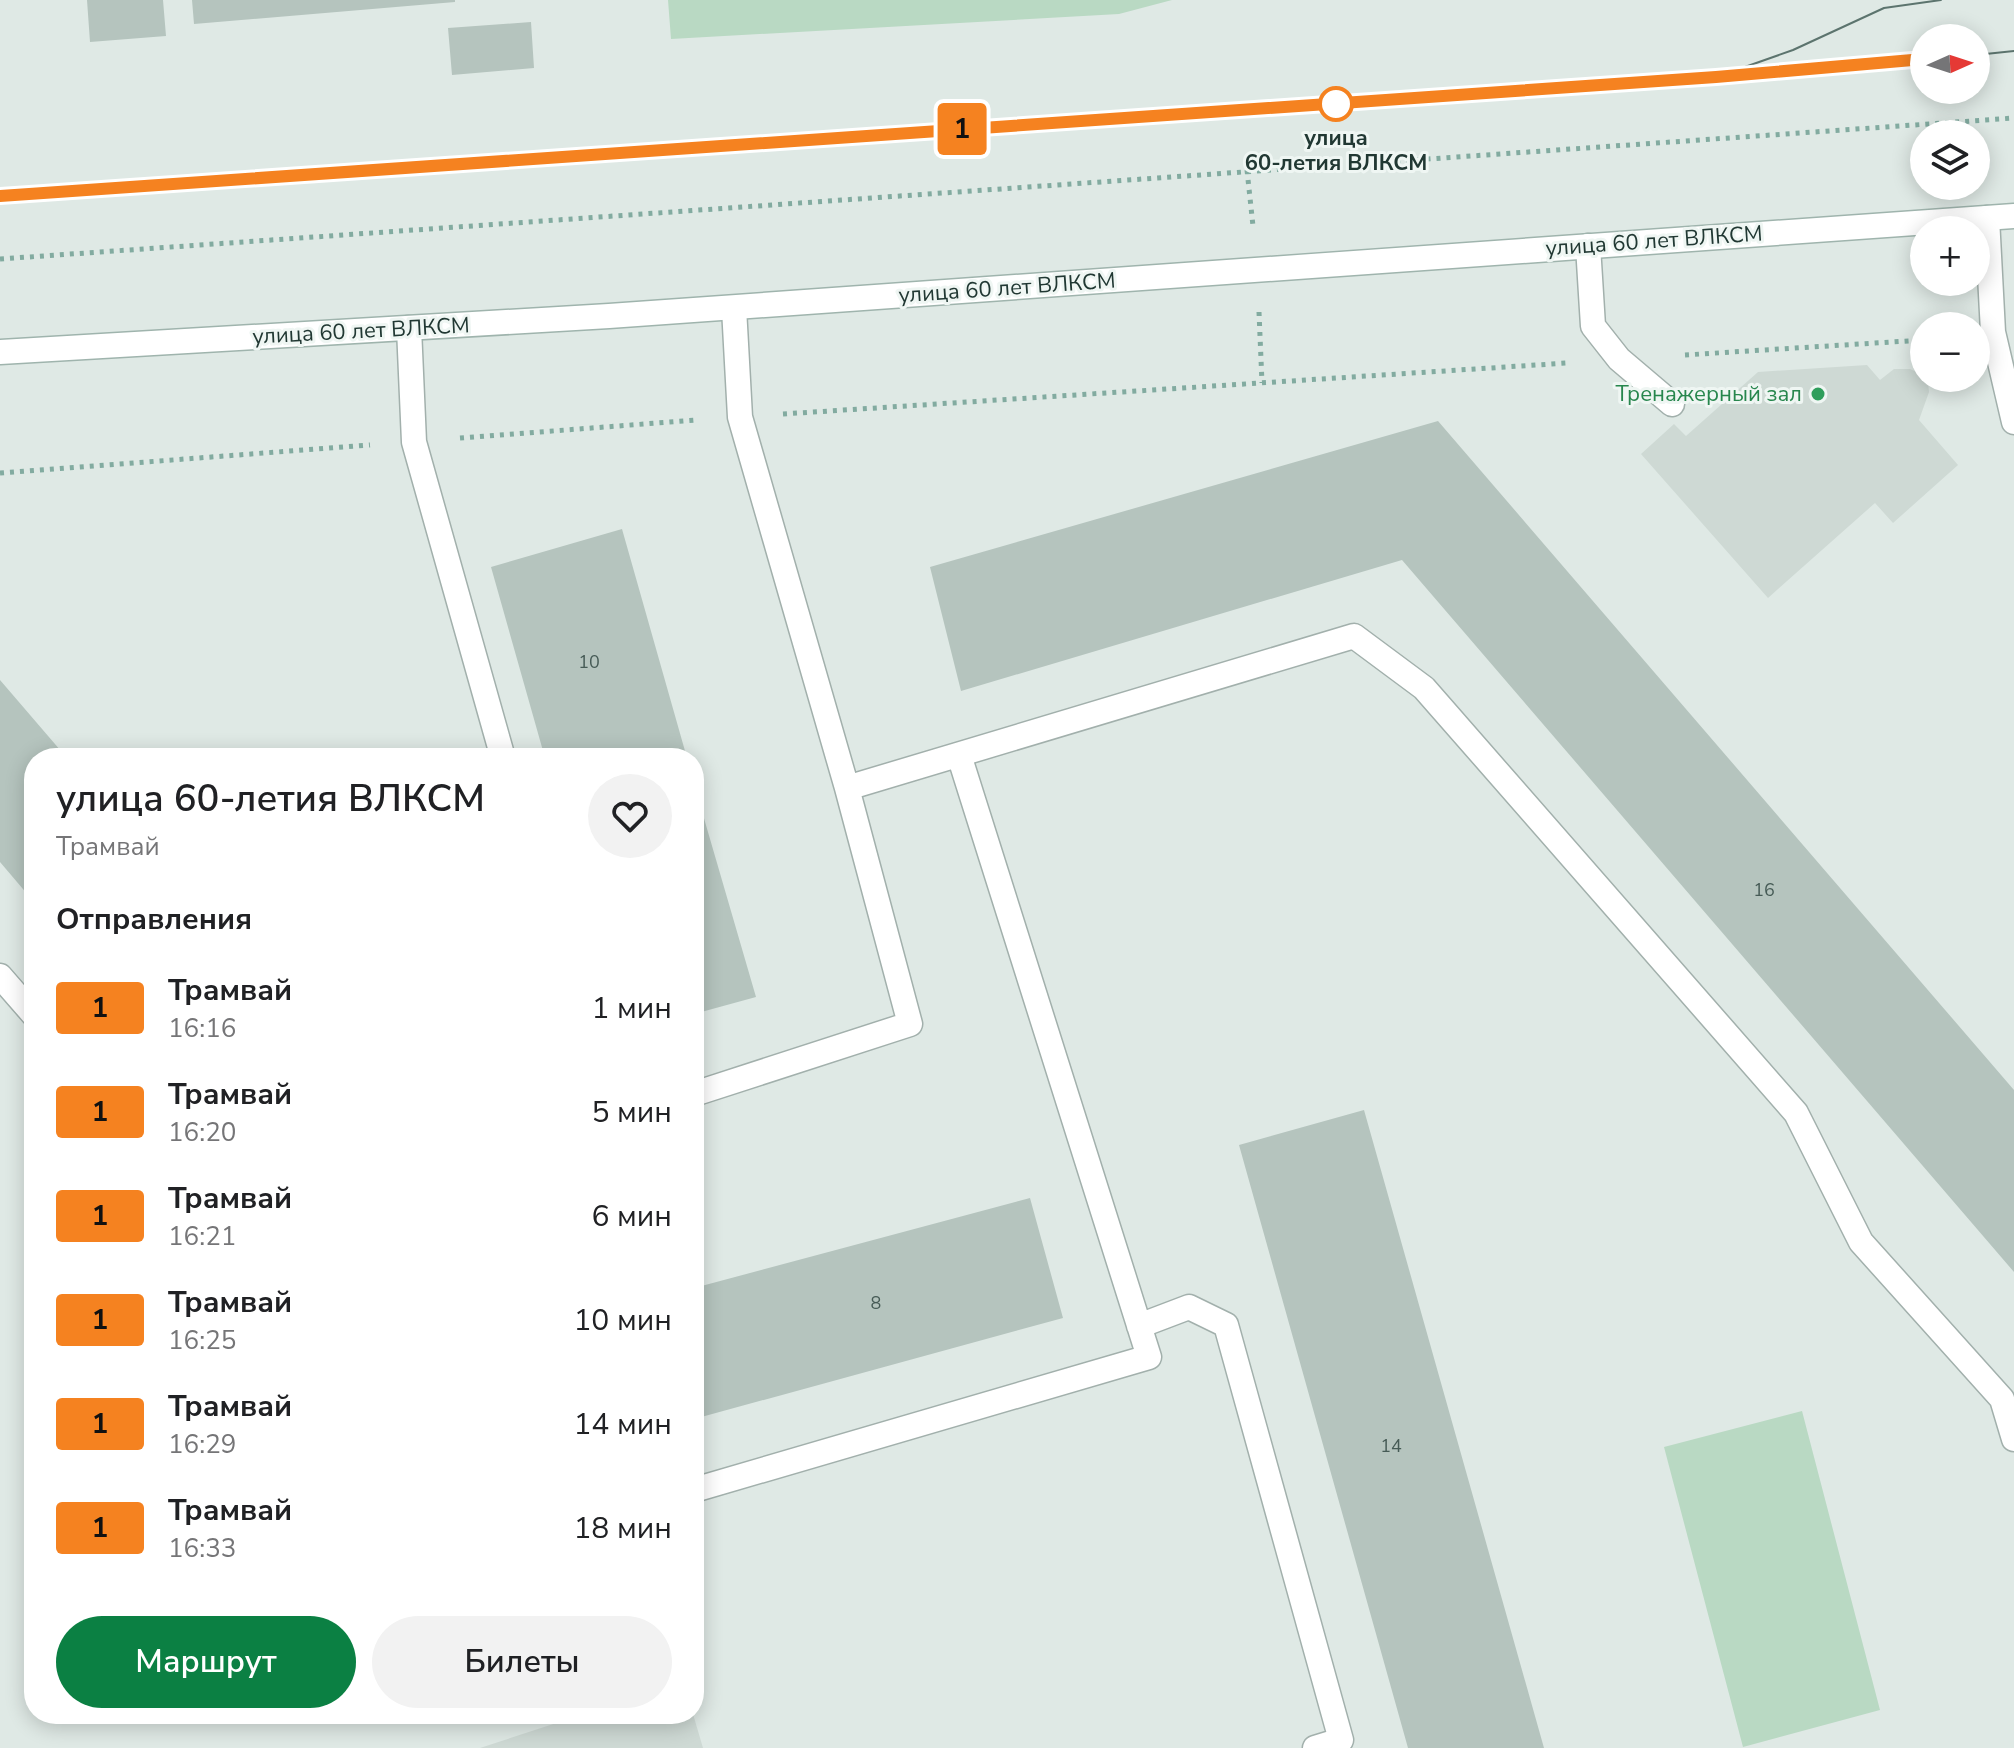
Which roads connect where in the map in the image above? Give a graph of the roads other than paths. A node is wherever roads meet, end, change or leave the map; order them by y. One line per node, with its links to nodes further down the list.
1 (2014, 216): 2 (street, улица 60 лет ВЛКСМ)
2 (1990, 218)
3 (1910, 223): 4 (street, улица 60 лет ВЛКСМ)
4 (1588, 246): 6 (street, улица 60 лет ВЛКСМ); 9 (street)
5 (1990, 275): 10 (street)
6 (734, 308): 7 (street, улица 60 лет ВЛКСМ); 13 (street)
7 (409, 328): 8 (street, улица 60 лет ВЛКСМ); 11 (street)
8 (0, 352)
9 (1672, 404)
10 (2014, 422)
11 (500, 748)
12 (959, 755): 13 (street); 17 (street); 18 (street)
13 (847, 788): 16 (street)
14 (0, 976): 15 (street)
15 (24, 1004)
16 (704, 1091)
17 (1139, 1326): 19 (street); 20 (street)
18 (2014, 1439)
19 (704, 1487)
20 (1315, 1748)

